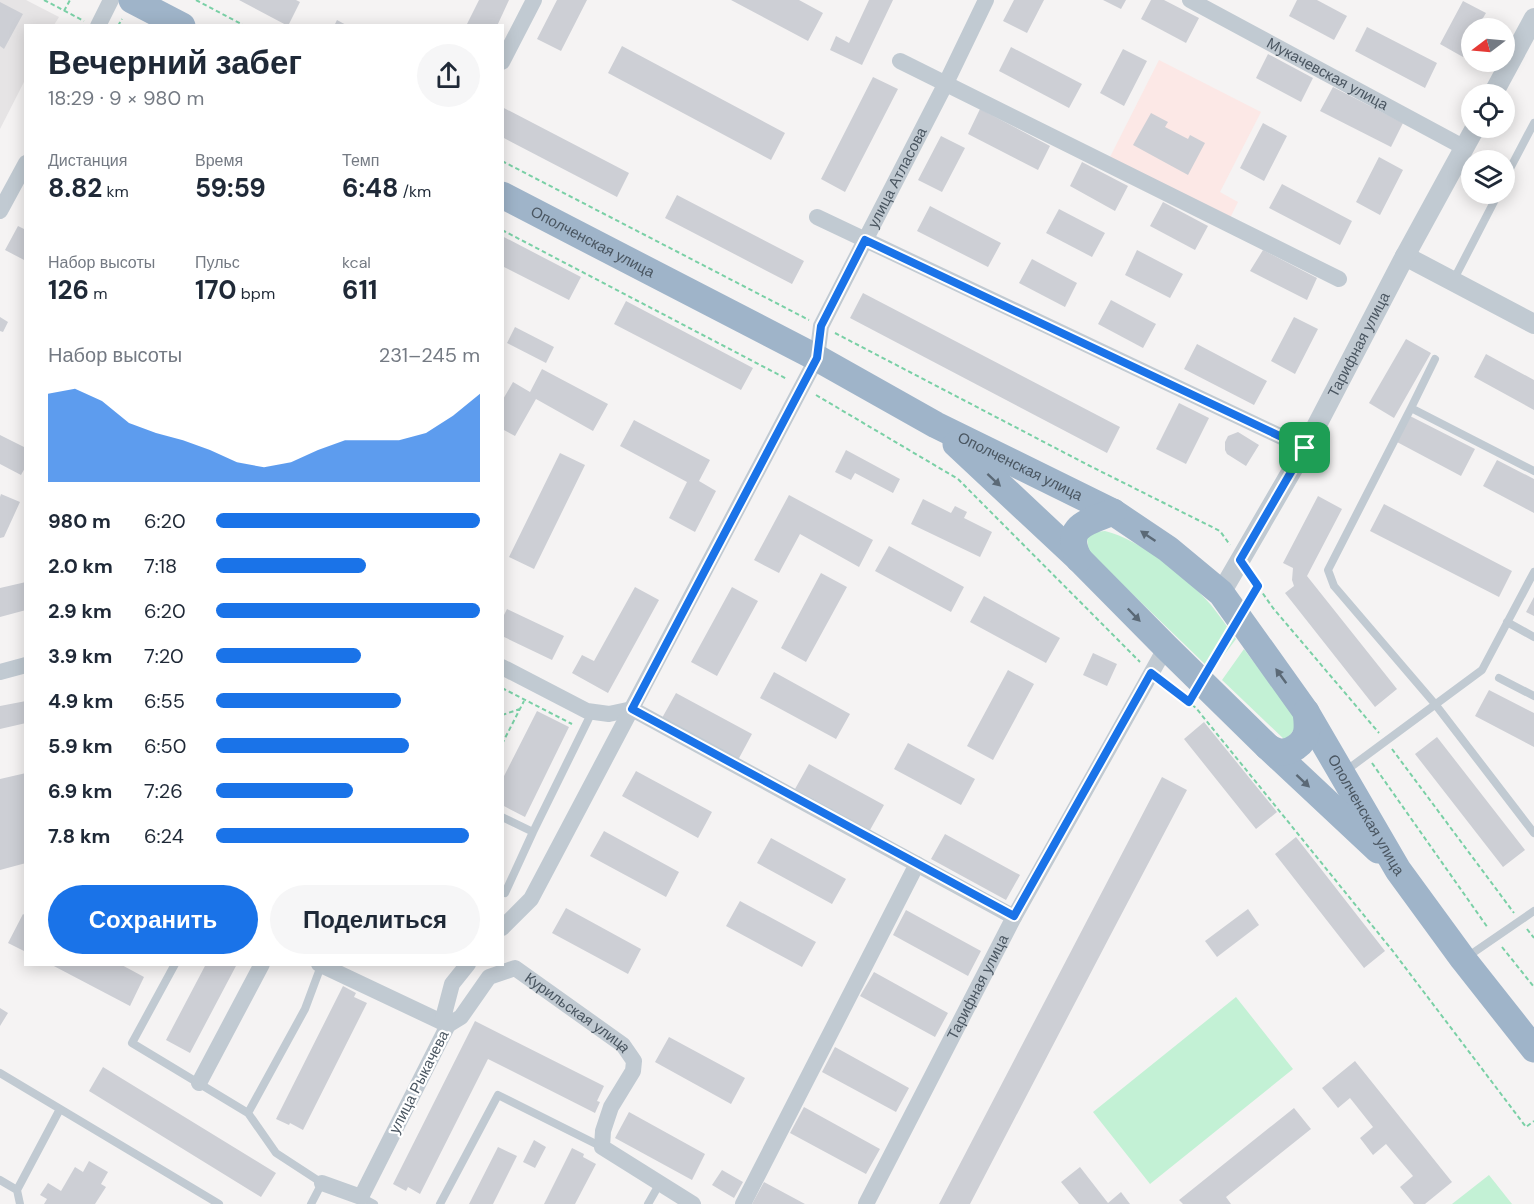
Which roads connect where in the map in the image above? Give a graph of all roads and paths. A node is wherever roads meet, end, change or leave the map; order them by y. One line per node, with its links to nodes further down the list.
1 (44, 0): 9 (path)
2 (70, 0): 9 (path)
3 (111, 0): 12 (street)
4 (132, 0): 13 (highway)
5 (196, 0): 14 (path)
6 (534, 0): 15 (street)
7 (986, 0): 17 (street, улица Атласова)
8 (1190, 0): 21 (street, Мукачевская улица)
9 (64, 11): 11 (path)
10 (1534, 18): 18 (street)
11 (88, 24)
12 (99, 24)
13 (178, 24)
14 (241, 24)
15 (504, 58)
16 (900, 61): 17 (street)
17 (945, 83): 30 (street, улица Атласова); 32 (street)
18 (1498, 84)
19 (1534, 123): 22 (lane)
20 (1470, 138): 21 (street, Тарифная улица)
21 (1465, 148): 31 (street, Тарифная улица)
22 (1515, 159)
23 (504, 162): 35 (path)
24 (24, 168): 27 (street)
25 (504, 196): 36 (highway, Ополченская улица)
26 (1493, 204): 33 (lane)
27 (0, 211)
28 (817, 217): 30 (street)
29 (504, 231): 38 (path)
30 (865, 240): 35 (street, улица Атласова); 41 (street)
31 (1405, 256): 33 (street); 41 (street, Тарифная улица)
32 (1339, 279)
33 (1453, 281): 34 (street)
34 (1534, 324)
35 (821, 326): 36 (street, улица Атласова); 45 (path)
36 (817, 358): 38 (street); 40 (highway, Ополченская улица)
37 (1434, 359): 39 (lane)
38 (801, 387): 56 (path); 64 (street)
39 (1411, 408): 42 (lane); 62 (lane)
40 (936, 425): 43 (highway, Ополченская улица); 44 (highway, Ополченская улица, one-way to 44)
41 (1305, 448): 45 (street, Тарифная улица)
42 (1534, 471)
43 (1113, 512): 44 (highway); 48 (highway, Ополченская улица, one-way to 43)
44 (1079, 559): 52 (highway, Ополченская улица, one-way to 52)
45 (1240, 560): 47 (path); 48 (street, Тарифная улица)
46 (1534, 572): 50 (lane)
47 (1258, 586): 49 (path); 70 (path)
48 (1221, 593): 49 (highway, Ополченская улица)
49 (1239, 619): 58 (path); 66 (highway, Ополченская улица, one-way to 49)
50 (1507, 622): 51 (lane); 62 (lane)
51 (1534, 637)
52 (1166, 647): 56 (street, Тарифная улица); 58 (highway, Ополченская улица)
53 (24, 666): 55 (street)
54 (504, 668): 65 (street)
55 (0, 672)
56 (1151, 673): 81 (street, Тарифная улица); 99 (path)
57 (1499, 678): 60 (lane)
58 (1201, 682): 71 (highway, Ополченская улица)
59 (504, 689): 61 (path)
60 (1534, 696)
61 (525, 700): 63 (path); 68 (path)
62 (1435, 704): 70 (lane); 76 (lane)
63 (520, 709): 67 (path); 69 (path)
64 (632, 709): 65 (street); 77 (street); 83 (street)
65 (592, 712): 68 (lane)
66 (1306, 712): 71 (highway); 73 (highway, Ополченская улица)
67 (504, 714)
68 (583, 729): 75 (lane)
69 (504, 740)
70 (1386, 741): 72 (lane); 82 (path)
71 (1268, 747): 78 (highway, Ополченская улица, one-way to 78)
72 (1366, 755): 73 (lane); 84 (path)
73 (1342, 773): 78 (highway, Ополченская улица)
74 (504, 818): 75 (lane)
75 (533, 832): 79 (lane)
76 (1534, 833)
77 (917, 864): 81 (street); 112 (street)
78 (1398, 870): 86 (highway)
79 (504, 892)
80 (1534, 911): 82 (lane)
81 (1014, 916): 113 (street, Тарифная улица)
82 (1520, 921): 84 (lane); 85 (path)
83 (504, 926)
84 (1495, 938): 86 (lane); 92 (path)
85 (1534, 938)
86 (1463, 959): 94 (highway)
87 (173, 966): 96 (lane)
88 (261, 966): 96 (street)
89 (320, 966): 98 (lane)
90 (322, 966): 93 (street, улица Рыкачева)
91 (466, 966): 93 (street)
92 (1534, 987)
93 (448, 1025): 100 (street, Курильская улица); 105 (street, улица Рыкачева)
94 (1534, 1049)
95 (0, 1073): 97 (lane)
96 (199, 1083): 98 (lane)
97 (60, 1109): 104 (lane); 107 (lane)
98 (248, 1113): 102 (lane)
99 (1534, 1121)
100 (602, 1147): 103 (street); 109 (lane)
101 (0, 1180): 104 (lane)
102 (322, 1183): 105 (street, улица Рыкачева); 108 (lane)
103 (660, 1183): 110 (lane); 111 (street)
104 (17, 1190): 106 (lane)
105 (368, 1201)
106 (20, 1204)
107 (219, 1204)
108 (311, 1204)
109 (440, 1204)
110 (648, 1204)
111 (693, 1204)
112 (743, 1204)
113 (866, 1204)

